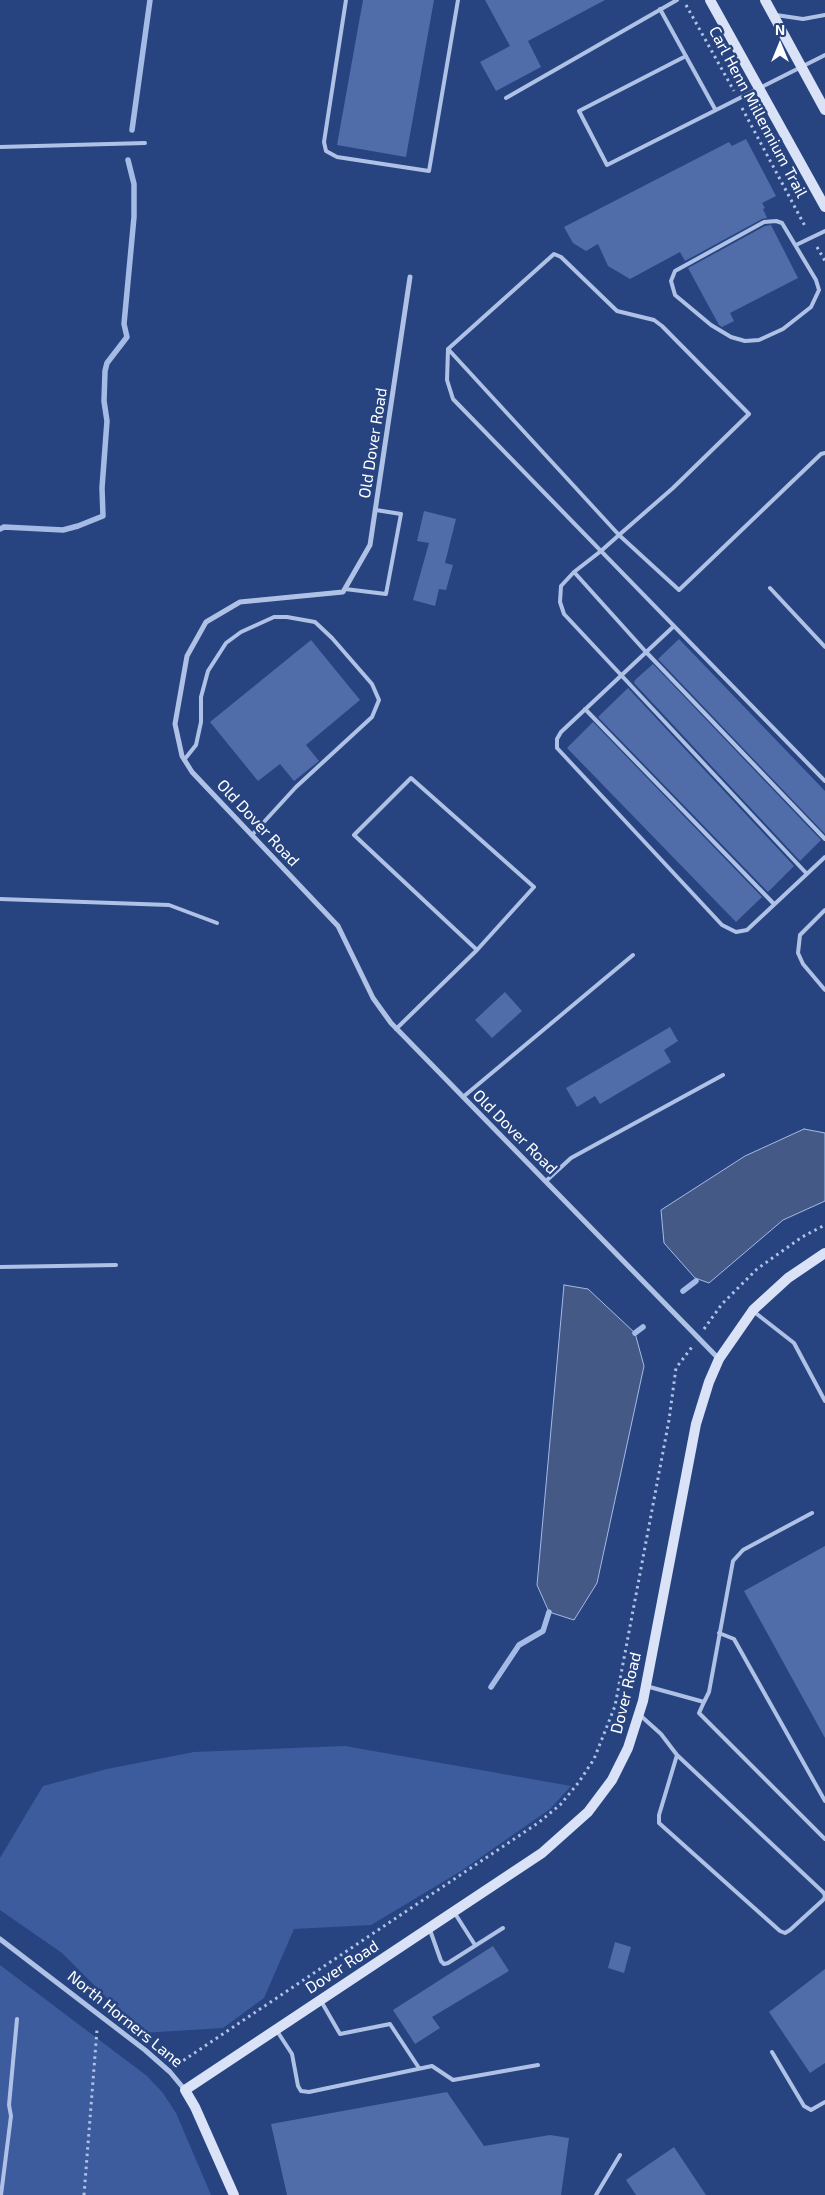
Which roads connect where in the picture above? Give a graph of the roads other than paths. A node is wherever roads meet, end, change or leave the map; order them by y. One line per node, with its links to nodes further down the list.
1 (346, 0): 2 (lane)
2 (458, 0)
3 (677, 0): 6 (lane)
4 (710, 0): 12 (street)
5 (765, 0): 7 (street)
6 (660, 10): 10 (lane); 13 (lane)
7 (773, 15): 8 (lane); 11 (street)
8 (825, 15)
9 (825, 55): 11 (lane)
10 (686, 56): 14 (lane); 14 (lane)
11 (802, 67): 12 (lane); 15 (street)
12 (759, 88): 14 (lane); 18 (street)
13 (506, 98)
14 (715, 109)
15 (825, 110)
16 (145, 143): 17 (lane)
17 (0, 147)
18 (825, 207)
19 (825, 231): 20 (lane)
20 (796, 245): 20 (lane)
21 (410, 277): 24 (street, Old Dover Road)
22 (448, 350): 25 (lane); 25 (lane); 26 (lane)
23 (825, 453): 25 (lane)
24 (376, 510): 29 (street, Old Dover Road); 29 (lane)
25 (619, 535): 26 (lane)
26 (601, 551): 27 (lane); 30 (lane)
27 (574, 572): 32 (lane); 33 (lane)
28 (770, 588): 31 (lane)
29 (344, 589): 35 (street, Old Dover Road)
30 (674, 626): 32 (lane); 36 (lane)
31 (825, 647)
32 (646, 652): 33 (lane); 38 (lane)
33 (620, 676): 34 (lane); 40 (lane)
34 (585, 709): 42 (lane); 42 (lane)
35 (184, 760): 37 (street, Old Dover Road); 37 (lane)
36 (825, 781)
37 (252, 835): 48 (street, Old Dover Road)
38 (825, 839)
39 (825, 857): 40 (lane)
40 (807, 874): 42 (lane)
41 (0, 899): 44 (lane)
42 (774, 904)
43 (825, 910): 47 (lane)
44 (217, 923)
45 (477, 950): 45 (lane); 48 (lane)
46 (633, 955): 50 (lane)
47 (825, 990)
48 (396, 1028): 50 (street, Old Dover Road)
49 (723, 1075): 51 (lane)
50 (463, 1097): 51 (street, Old Dover Road)
51 (546, 1181): 56 (street, Old Dover Road)
52 (825, 1253): 55 (street, Dover Road)
53 (116, 1265): 54 (lane)
54 (0, 1267)
55 (753, 1310): 56 (street, Dover Road); 57 (lane)
56 (719, 1359): 60 (street, Dover Road)
57 (825, 1401)
58 (812, 1513): 59 (lane)
59 (719, 1633): 61 (lane); 64 (lane)
60 (646, 1686): 61 (lane); 62 (street, Dover Road)
61 (704, 1702): 65 (lane)
62 (639, 1714): 63 (lane); 66 (street, Dover Road)
63 (677, 1755): 63 (lane)
64 (825, 1801)
65 (825, 1839)
66 (454, 1912): 67 (street, Dover Road); 70 (lane)
67 (429, 1928): 70 (lane); 71 (street, Dover Road)
68 (503, 1928): 70 (lane)
69 (0, 1939): 77 (street, North Horners Lane)
70 (475, 1945)
71 (320, 1999): 73 (street, Dover Road); 76 (lane)
72 (17, 2019): 80 (lane)
73 (276, 2029): 76 (lane); 77 (street, Dover Road)
74 (772, 2052): 78 (lane)
75 (538, 2065): 76 (lane)
76 (419, 2068)
77 (185, 2090): 81 (street, North Horners Lane)
78 (825, 2102)
79 (620, 2155): 82 (lane)
80 (1, 2195)
81 (234, 2195)
82 (596, 2195)

